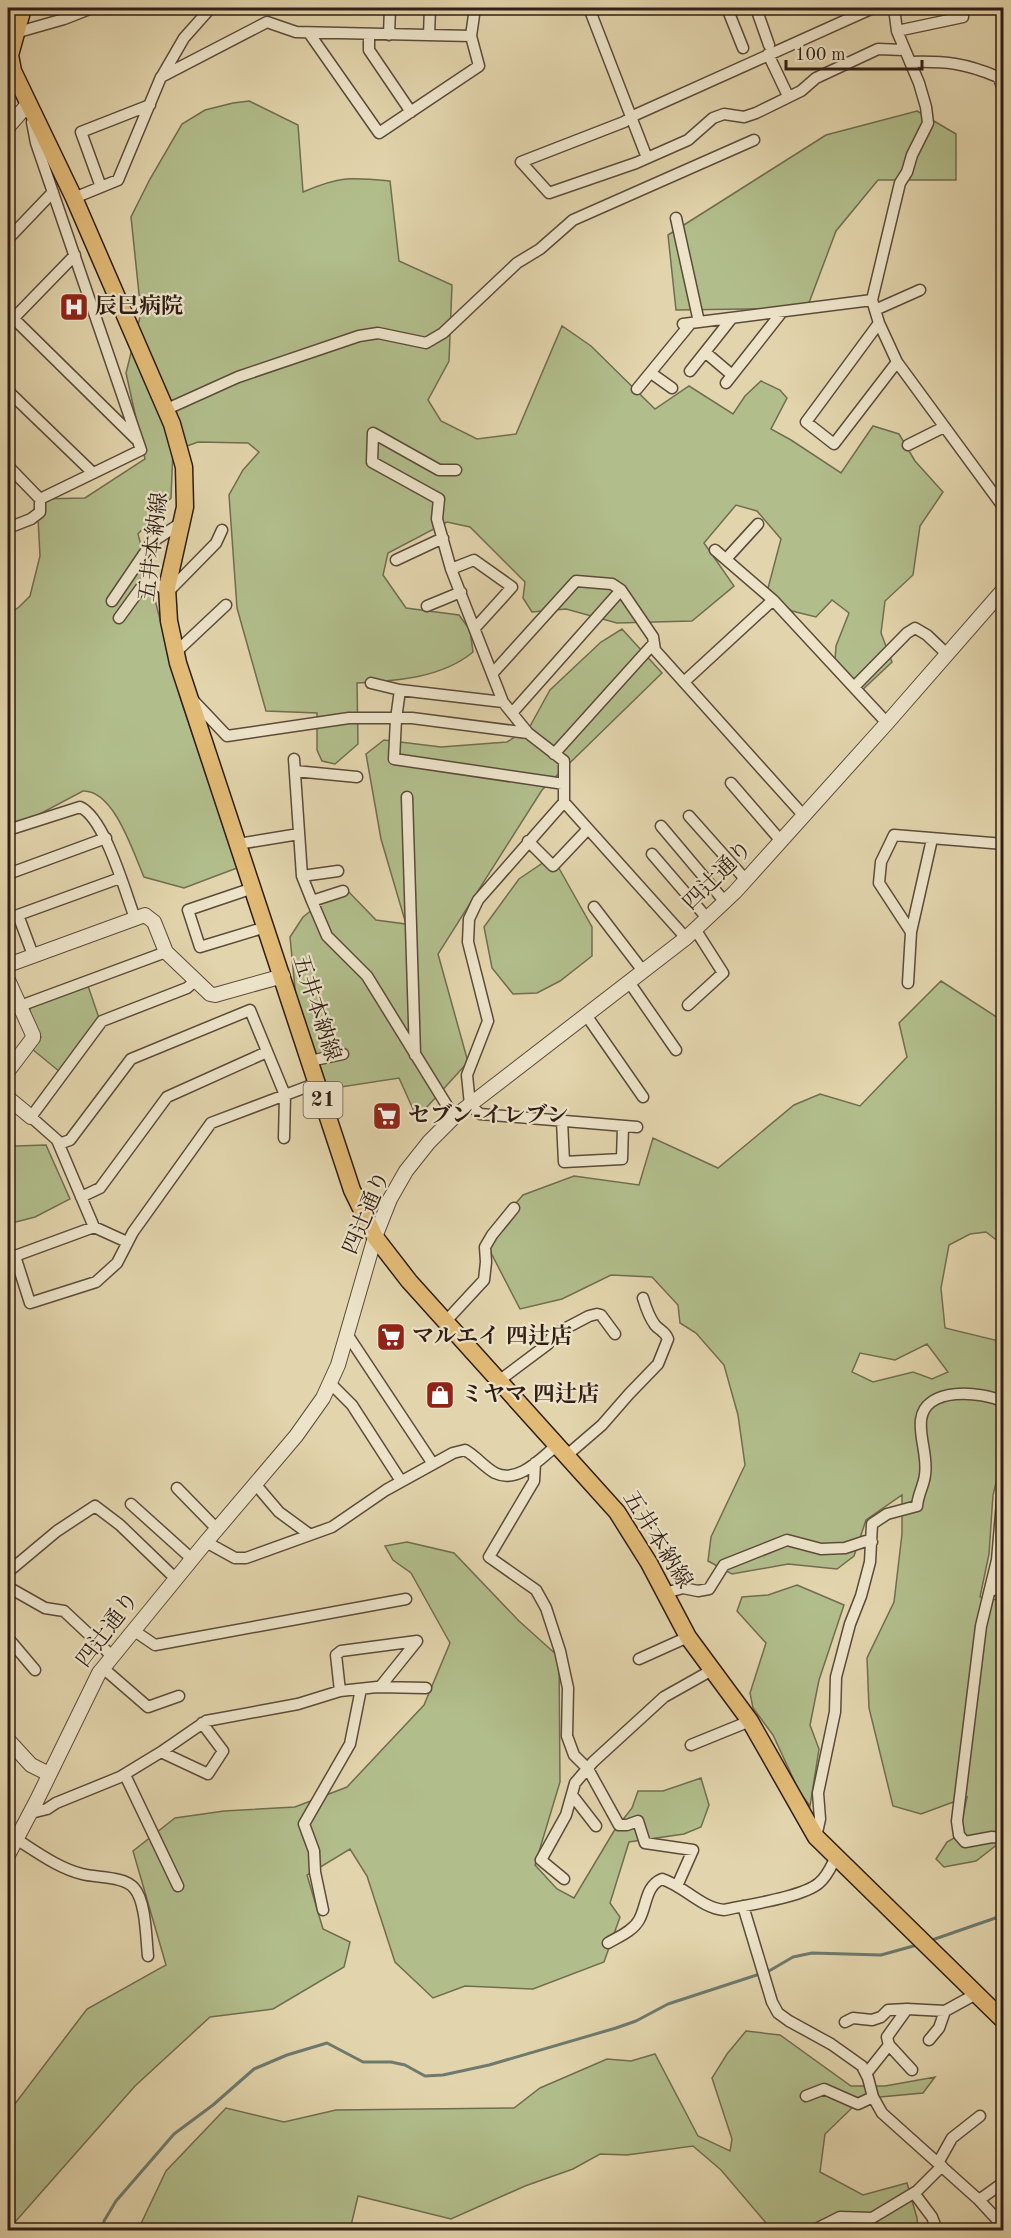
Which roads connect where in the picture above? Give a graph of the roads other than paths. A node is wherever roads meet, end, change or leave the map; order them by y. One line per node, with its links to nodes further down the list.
1 (23, 8): 14 (main road, 五井本納線 / 21)
2 (92, 8): 14 (street)
3 (207, 8): 25 (street)
4 (390, 8): 17 (street)
5 (430, 8): 18 (street)
6 (475, 8): 19 (street)
7 (589, 8): 31 (street)
8 (727, 8): 20 (street)
9 (756, 8): 21 (street)
10 (873, 8): 21 (street)
11 (894, 8): 13 (street)
12 (963, 17): 13 (street)
13 (897, 31): 22 (street)
14 (15, 33): 28 (main road, 五井本納線 / 21)
15 (309, 33): 16 (street); 25 (street); 30 (street)
16 (369, 35): 17 (street); 30 (street)
17 (388, 35): 18 (street)
18 (429, 35): 19 (street)
19 (471, 36): 30 (street)
20 (743, 48)
21 (768, 50): 27 (street); 31 (street)
22 (904, 50): 23 (street); 27 (street)
23 (910, 62): 24 (street); 42 (street)
24 (1001, 74): 26 (street)
25 (161, 77): 29 (street)
26 (1004, 90)
27 (788, 96): 34 (street)
28 (28, 104): 32 (street); 36 (street); 37 (main road, 五井本納線 / 21)
29 (150, 105): 35 (street); 35 (street)
30 (411, 111)
31 (631, 117): 34 (street); 34 (street)
32 (8, 127)
33 (754, 140): 55 (street)
34 (647, 158)
35 (101, 187): 37 (street)
36 (53, 192): 39 (street); 40 (street)
37 (74, 198): 55 (main road, 五井本納線 / 21)
38 (676, 218): 46 (street)
39 (8, 239)
40 (75, 255): 44 (street); 57 (street)
41 (920, 290): 42 (street)
42 (874, 305): 43 (street); 47 (street)
43 (782, 312): 45 (street); 48 (street)
44 (9, 318): 57 (street)
45 (732, 318): 46 (street); 48 (street)
46 (691, 323): 51 (street)
47 (879, 323): 49 (street); 49 (street)
48 (705, 352): 50 (street)
49 (897, 362): 56 (street)
50 (690, 371)
51 (651, 373): 52 (street); 53 (street)
52 (672, 388)
53 (638, 389)
54 (8, 391): 61 (street)
55 (167, 409): 64 (main road, 五井本納線 / 21)
56 (944, 427): 58 (street); 63 (street)
57 (138, 441): 61 (street)
58 (908, 446)
59 (456, 470): 68 (street)
60 (9, 471): 62 (street)
61 (93, 473): 62 (street)
62 (40, 499): 66 (street)
63 (1004, 508)
64 (181, 523): 75 (main road, 五井本納線 / 21); 78 (street)
65 (758, 524): 70 (street)
66 (8, 528)
67 (222, 530): 75 (street)
68 (443, 538): 71 (street); 72 (street)
69 (715, 550): 70 (street)
70 (726, 559): 77 (street)
71 (396, 560)
72 (451, 569): 76 (street); 82 (street)
73 (1004, 588): 85 (street, 四辻通り)
74 (621, 590): 83 (street); 86 (street); 93 (street)
75 (168, 592): 81 (street); 84 (main road, 五井本納線 / 21)
76 (461, 592): 80 (street); 82 (street)
77 (773, 600): 87 (street); 89 (street)
78 (112, 601)
79 (226, 605): 84 (street)
80 (427, 606)
81 (119, 618)
82 (475, 628): 86 (street)
83 (654, 643): 87 (street); 97 (street)
84 (176, 652): 91 (main road, 五井本納線 / 21)
85 (947, 654): 89 (street); 95 (street, 四辻通り)
86 (492, 674): 92 (street)
87 (685, 681): 104 (street)
88 (371, 683): 90 (street)
89 (855, 686): 95 (street)
90 (400, 690): 92 (street); 94 (street)
91 (189, 696): 94 (street); 113 (main road, 五井本納線 / 21)
92 (503, 702): 93 (street)
93 (512, 713): 96 (street)
94 (396, 719): 96 (street); 100 (street)
95 (887, 723): 104 (street, 四辻通り)
96 (528, 733): 97 (street)
97 (554, 754): 100 (street)
98 (357, 777): 108 (street)
99 (731, 783): 112 (street)
100 (564, 784): 102 (street)
101 (407, 797): 147 (street)
102 (564, 802): 106 (street); 111 (street)
103 (689, 816): 120 (street)
104 (804, 816): 112 (street, 四辻通り)
105 (661, 826): 124 (street)
106 (588, 829): 111 (street); 131 (street)
107 (8, 830): 109 (street)
108 (299, 834): 113 (street); 118 (street)
109 (106, 838): 117 (street); 119 (street)
110 (933, 839): 114 (street); 130 (street); 130 (street)
111 (528, 841): 154 (street)
112 (781, 841): 120 (street, 四辻通り)
113 (238, 844): 121 (main road, 五井本納線 / 21)
114 (1004, 844)
115 (652, 854): 128 (street)
116 (338, 871): 118 (street)
117 (8, 874)
118 (302, 876): 123 (street)
119 (120, 878): 126 (street); 127 (street)
120 (746, 880): 124 (street, 四辻通り)
121 (253, 888): 129 (main road, 五井本納線 / 21); 129 (street)
122 (343, 891): 123 (street)
123 (312, 901): 147 (street)
124 (725, 902): 128 (street, 四辻通り)
125 (594, 907): 135 (street)
126 (13, 917): 133 (street)
127 (135, 918): 132 (street); 133 (street)
128 (707, 918): 131 (street, 四辻通り)
129 (266, 927): 136 (main road, 五井本納線 / 21)
130 (911, 932): 140 (street)
131 (691, 933): 135 (street, 四辻通り); 141 (street)
132 (166, 952): 138 (street); 142 (street)
133 (33, 955): 134 (street)
134 (8, 965)
135 (643, 971): 139 (street, 四辻通り)
136 (283, 976): 138 (street); 148 (main road, 五井本納線 / 21)
137 (8, 980): 142 (street)
138 (196, 980): 155 (street)
139 (629, 982): 143 (street, 四辻通り); 144 (street)
140 (908, 983)
141 (688, 1005)
142 (20, 1006): 149 (street)
143 (586, 1015): 152 (street); 154 (street, 四辻通り)
144 (676, 1050)
145 (267, 1052): 151 (street); 161 (street); 162 (street)
146 (343, 1054): 148 (street)
147 (415, 1055): 156 (street)
148 (310, 1061): 150 (main road, 五井本納線 / 21)
149 (8, 1071)
150 (317, 1083): 151 (street); 165 (main road, 五井本納線 / 21)
151 (285, 1095): 160 (street); 166 (street)
152 (643, 1097)
153 (8, 1098): 155 (street)
154 (470, 1105): 156 (street, 四辻通り); 157 (street)
155 (30, 1117): 161 (street)
156 (454, 1117): 165 (street, 四辻通り)
157 (562, 1121): 158 (street); 158 (street)
158 (623, 1126): 159 (street)
159 (637, 1127)
160 (284, 1138)
161 (59, 1144): 162 (street)
162 (81, 1197): 164 (street)
163 (514, 1208): 168 (street)
164 (94, 1227): 166 (street); 166 (street)
165 (375, 1237): 168 (main road, 五井本納線 / 21); 169 (street, 四辻通り)
166 (127, 1242)
167 (643, 1298): 174 (street)
168 (446, 1321): 171 (main road, 五井本納線 / 21)
169 (347, 1334): 172 (street, 四辻通り); 175 (street)
170 (615, 1334): 171 (street)
171 (500, 1380): 174 (main road, 五井本納線 / 21)
172 (330, 1383): 178 (street); 179 (street, 四辻通り)
173 (1004, 1402): 185 (street)
174 (561, 1451): 176 (street); 193 (main road, 五井本納線 / 21)
175 (433, 1464): 176 (street); 178 (street)
176 (535, 1464): 212 (street)
177 (1004, 1479): 187 (street)
178 (401, 1481): 183 (street)
179 (256, 1485): 182 (street, 四辻通り); 183 (street)
180 (177, 1488): 182 (street)
181 (131, 1504): 186 (street)
182 (217, 1529): 184 (street, 四辻通り)
183 (309, 1534): 184 (street)
184 (206, 1542): 186 (street, 四辻通り)
185 (872, 1542): 193 (street); 218 (street)
186 (192, 1559): 189 (street, 四辻通り)
187 (1000, 1561): 191 (street)
188 (8, 1572): 189 (street)
189 (176, 1579): 195 (street, 四辻通り)
190 (8, 1587): 199 (street)
191 (990, 1589): 192 (street); 219 (street)
192 (1004, 1591)
193 (665, 1593): 196 (main road, 五井本納線 / 21)
194 (406, 1599): 195 (street)
195 (133, 1629): 199 (street, 四辻通り)
196 (688, 1637): 198 (street); 201 (main road, 五井本納線 / 21)
197 (8, 1638): 200 (street)
198 (639, 1659)
199 (108, 1662): 206 (street); 213 (street, 四辻通り)
200 (34, 1670)
201 (712, 1670): 207 (main road, 五井本納線 / 21); 212 (street)
202 (380, 1688): 203 (street); 204 (street); 205 (street)
203 (426, 1688)
204 (361, 1689): 205 (street); 228 (street)
205 (340, 1691): 208 (street)
206 (179, 1696)
207 (750, 1721): 210 (street); 218 (main road, 五井本納線 / 21)
208 (202, 1723): 211 (street); 211 (street)
209 (8, 1740): 213 (street)
210 (691, 1745)
211 (161, 1752): 214 (street)
212 (588, 1768): 215 (street); 226 (street)
213 (49, 1774): 216 (street, 四辻通り)
214 (125, 1774): 216 (street); 225 (street)
215 (572, 1795): 217 (street); 224 (street)
216 (31, 1813): 220 (street, 四辻通り)
217 (596, 1826)
218 (816, 1837): 223 (main road, 五井本納線 / 21)
219 (1003, 1837): 221 (street)
220 (16, 1839): 222 (street, 四辻通り); 230 (street)
221 (1004, 1845)
222 (8, 1855)
223 (837, 1855): 227 (street); 231 (main road, 五井本納線 / 21)
224 (564, 1879)
225 (178, 1886)
226 (677, 1886): 227 (street); 229 (street)
227 (743, 1906): 239 (street)
228 (323, 1910)
229 (608, 1943)
230 (148, 1956)
231 (976, 1994): 233 (street); 234 (main road, 五井本納線 / 21)
232 (907, 2009): 233 (street); 235 (street); 237 (street)
233 (945, 2011): 236 (street)
234 (1004, 2020)
235 (845, 2022)
236 (929, 2040)
237 (889, 2045): 238 (street); 239 (street)
238 (912, 2070)
239 (866, 2074): 241 (street)
240 (806, 2096): 241 (street)
241 (873, 2097): 243 (street)
242 (980, 2116): 243 (street)
243 (940, 2164): 245 (street); 246 (street)
244 (1004, 2181): 246 (street)
245 (914, 2193): 248 (street); 249 (street)
246 (979, 2200): 247 (street)
247 (1004, 2227)
248 (814, 2230)
249 (937, 2230)

